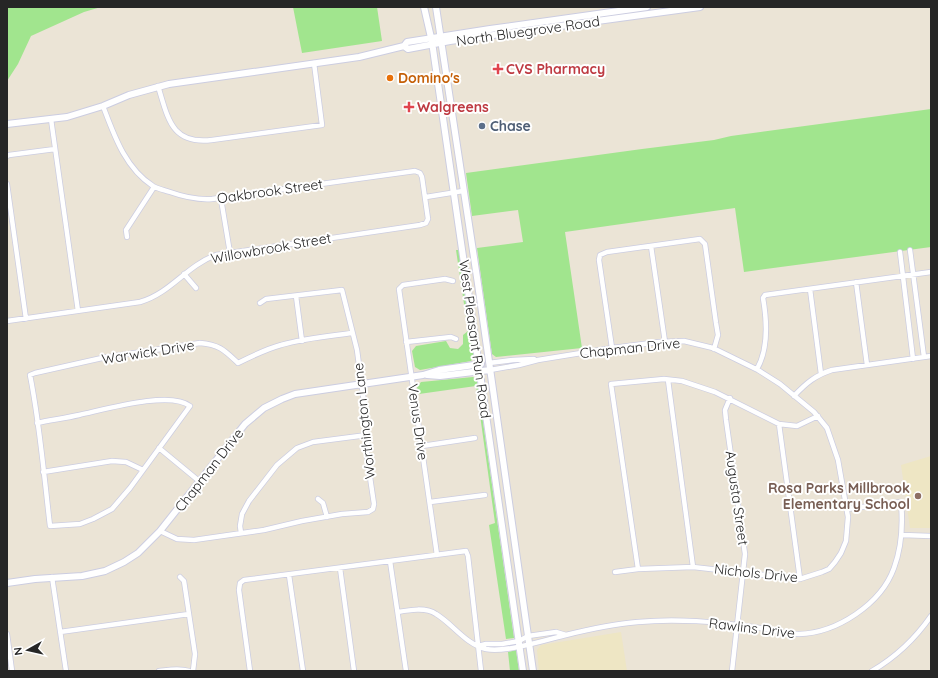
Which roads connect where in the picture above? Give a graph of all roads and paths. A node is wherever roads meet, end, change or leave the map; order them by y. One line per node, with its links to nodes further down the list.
1 (424, 7): 12 (main road, West Pleasant Run Road)
2 (436, 7): 11 (main road, West Pleasant Run Road)
3 (647, 7): 5 (main road, North Bluegrove Road)
4 (700, 7): 6 (main road, North Bluegrove Road)
5 (618, 9): 7 (main road, North Bluegrove Road)
6 (674, 9): 9 (main road, North Bluegrove Road)
7 (518, 25): 8 (main road, North Bluegrove Road); 9 (main road)
8 (499, 27): 10 (main road); 11 (main road, North Bluegrove Road)
9 (519, 32): 10 (main road, North Bluegrove Road)
10 (500, 34): 11 (main road, North Bluegrove Road)
11 (441, 40): 12 (main road, North Bluegrove Road); 16 (main road, West Pleasant Run Road)
12 (432, 41): 13 (main road, North Bluegrove Road); 17 (main road, West Pleasant Run Road)
13 (314, 63): 14 (main road, North Bluegrove Road); 14 (street)
14 (158, 86): 15 (main road, North Bluegrove Road)
15 (103, 106): 18 (main road, North Bluegrove Road); 23 (street, Oakbrook Street)
16 (453, 114): 17 (main road); 24 (main road, West Pleasant Run Road)
17 (442, 115): 25 (main road, West Pleasant Run Road)
18 (51, 119): 19 (main road, North Bluegrove Road); 20 (street)
19 (7, 124)
20 (56, 149): 21 (street); 45 (street)
21 (7, 156)
22 (7, 184): 46 (street)
23 (154, 186): 27 (street, Oakbrook Street); 28 (street)
24 (463, 191): 25 (street); 29 (main road, West Pleasant Run Road)
25 (453, 192): 26 (street); 30 (main road, West Pleasant Run Road)
26 (426, 197): 27 (street, Oakbrook Street); 34 (street, Willowbrook Street)
27 (221, 199): 34 (street)
28 (127, 237)
29 (472, 245): 30 (main road); 60 (main road, West Pleasant Run Road)
30 (461, 246): 58 (main road, West Pleasant Run Road)
31 (651, 246): 52 (street); 53 (street); 54 (street)
32 (910, 250): 37 (street)
33 (900, 252): 38 (street)
34 (230, 253): 36 (street, Willowbrook Street)
35 (931, 272): 37 (street)
36 (184, 274): 41 (street); 45 (street, Willowbrook Street)
37 (913, 274): 38 (street); 56 (street)
38 (902, 276): 40 (street); 57 (street)
39 (453, 281): 51 (street, Venus Drive)
40 (856, 282): 42 (street); 59 (street)
41 (196, 288)
42 (810, 289): 61 (street); 63 (street)
43 (296, 296): 44 (street); 48 (street, Worthington Lane); 50 (street)
44 (260, 303)
45 (78, 311): 46 (street, Willowbrook Street)
46 (26, 319): 47 (street, Willowbrook Street)
47 (7, 321)
48 (352, 333): 50 (street, Warwick Drive); 67 (street, Worthington Lane)
49 (456, 339): 51 (street)
50 (302, 341): 71 (street, Warwick Drive)
51 (406, 342): 65 (street, Venus Drive)
52 (665, 342): 53 (street, Chapman Drive); 54 (street, Chapman Drive)
53 (612, 348): 60 (street, Chapman Drive)
54 (714, 349): 61 (street, Chapman Drive)
55 (931, 356): 56 (street)
56 (924, 357): 57 (street)
57 (913, 359): 59 (street)
58 (479, 364): 60 (main road, Chapman Drive); 62 (main road, West Pleasant Run Road); 64 (main road, Chapman Drive)
59 (868, 364): 63 (street)
60 (489, 366): 62 (main road, Chapman Drive); 75 (main road, West Pleasant Run Road)
61 (757, 369): 68 (street, Chapman Drive)
62 (480, 371): 64 (main road, Chapman Drive); 76 (main road, West Pleasant Run Road)
63 (821, 374): 68 (street)
64 (423, 375): 65 (main road, Chapman Drive)
65 (412, 377): 67 (main road, Chapman Drive); 77 (street, Venus Drive)
66 (668, 380): 69 (street); 93 (street); 95 (street)
67 (361, 384): 73 (street, Worthington Lane); 81 (main road, Chapman Drive)
68 (794, 396): 70 (street, Chapman Drive)
69 (730, 398): 72 (street); 97 (street, Augusta Street)
70 (818, 416): 72 (street); 85 (street, Chapman Drive)
71 (37, 423): 78 (street); 80 (street)
72 (780, 424): 101 (street)
73 (367, 435): 86 (street, Worthington Lane); 88 (street)
74 (475, 438): 77 (street)
75 (500, 442): 76 (main road); 110 (main road, West Pleasant Run Road)
76 (490, 444): 112 (main road, West Pleasant Run Road)
77 (422, 446): 84 (street, Venus Drive)
78 (159, 448): 79 (street); 81 (street)
79 (143, 470): 80 (street); 80 (street)
80 (43, 472)
81 (199, 481): 87 (main road, Chapman Drive)
82 (485, 495): 84 (street)
83 (318, 499): 86 (street)
84 (430, 502): 91 (street, Venus Drive)
85 (847, 508): 89 (street, Rawlins Drive); 101 (street, Nichols Drive)
86 (327, 517): 88 (street)
87 (160, 531): 88 (street); 99 (main road, Chapman Drive)
88 (241, 533)
89 (902, 534): 90 (street); 106 (street, Rawlins Drive)
90 (931, 536)
91 (438, 555): 92 (street); 114 (street)
92 (390, 561): 94 (street); 103 (street)
93 (693, 567): 95 (street, Nichols Drive); 97 (street, Nichols Drive)
94 (340, 568): 98 (street); 123 (street)
95 (638, 569): 96 (street, Nichols Drive)
96 (615, 572)
97 (744, 572): 101 (street, Nichols Drive); 106 (street, Augusta Street)
98 (289, 575): 121 (street); 122 (street)
99 (52, 577): 102 (main road, Chapman Drive); 107 (street)
100 (180, 577): 104 (street)
101 (800, 579)
102 (7, 583)
103 (398, 612): 114 (street, Rawlins Drive); 124 (street)
104 (189, 614): 107 (street); 120 (street)
105 (931, 616): 115 (street)
106 (738, 624): 109 (street, Rawlins Drive); 128 (street, Augusta Street)
107 (60, 632): 117 (street)
108 (7, 634): 111 (street)
109 (566, 635): 110 (street, Rawlins Drive); 113 (street, Rawlins Drive)
110 (528, 636): 112 (street, Rawlins Drive); 113 (main road, West Pleasant Run Road)
111 (7, 640): 116 (street)
112 (519, 644): 113 (street, Rawlins Drive); 114 (street, Rawlins Drive); 126 (main road, West Pleasant Run Road)
113 (529, 644): 127 (main road, West Pleasant Run Road)
114 (478, 646): 125 (street)
115 (879, 669): 129 (street)
116 (12, 671)
117 (66, 671)
118 (159, 671): 119 (street)
119 (189, 671)
120 (193, 671)
121 (250, 671)
122 (303, 671)
123 (354, 671)
124 (406, 671)
125 (481, 671)
126 (523, 671)
127 (533, 671)
128 (732, 671)
129 (872, 671)

